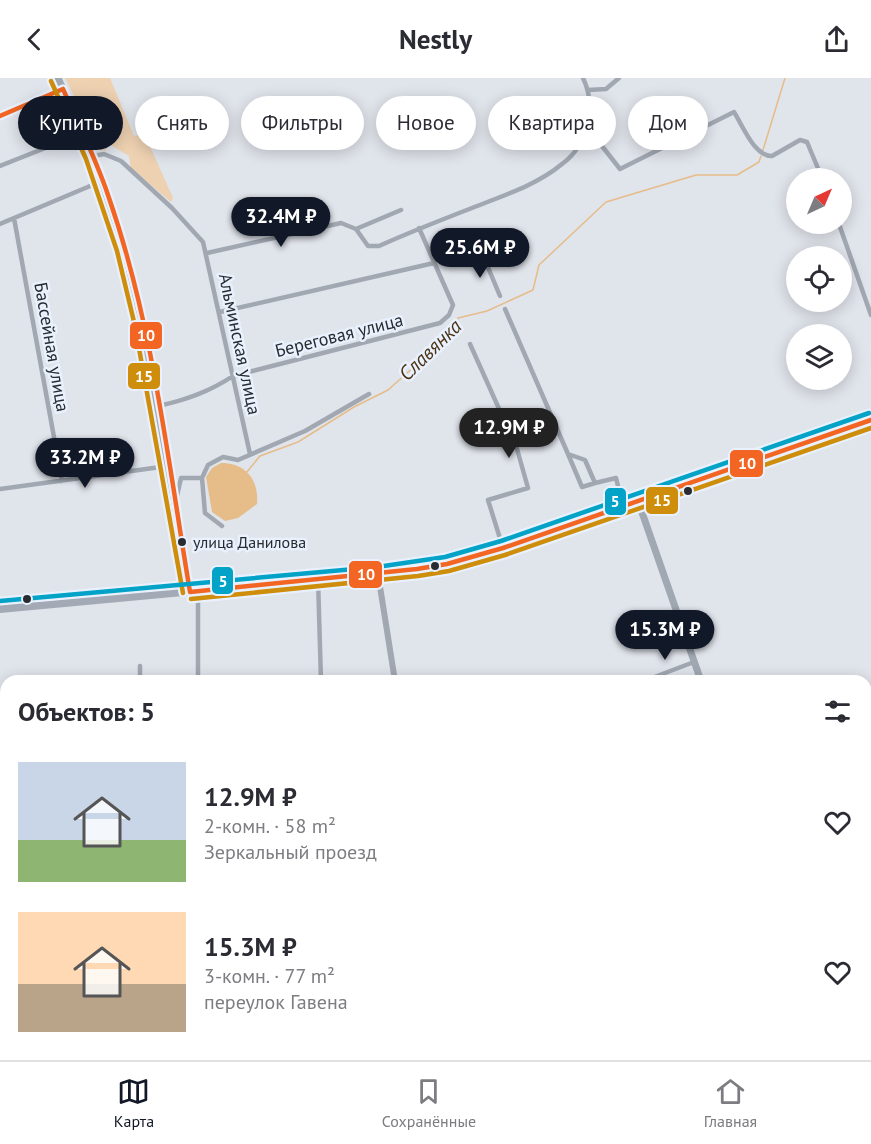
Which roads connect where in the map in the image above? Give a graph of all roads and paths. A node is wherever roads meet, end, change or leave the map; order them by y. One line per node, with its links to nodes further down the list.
1 (58, 78): 4 (main road)
2 (583, 78): 5 (street)
3 (619, 78): 5 (street)
4 (63, 89): 6 (main road); 8 (street)
5 (588, 90): 7 (street)
6 (66, 96)
7 (588, 96)
8 (0, 116)
9 (40, 150): 14 (street)
10 (90, 150): 13 (main road)
11 (574, 150): 20 (street)
12 (606, 150): 15 (street)
13 (93, 156): 16 (main road); 23 (street, Альминская улица)
14 (0, 166)
15 (818, 168)
16 (102, 181): 18 (street); 33 (main road)
17 (401, 210): 21 (street)
18 (14, 218): 19 (street); 39 (street, Бассейная улица)
19 (0, 224)
20 (420, 228): 21 (street); 25 (street)
21 (356, 229): 23 (street)
22 (842, 234): 29 (street)
23 (207, 253): 28 (street, Альминская улица)
24 (482, 253): 26 (street)
25 (434, 263): 28 (street); 31 (street, Береговая улица)
26 (500, 296)
27 (505, 309): 36 (street)
28 (220, 312): 31 (street, Альминская улица)
29 (871, 315)
30 (470, 344): 46 (street)
31 (233, 376): 33 (street, Береговая улица); 35 (street, Альминская улица)
32 (369, 394): 35 (street)
33 (158, 406): 37 (main road)
34 (871, 420): 42 (main road)
35 (250, 454): 38 (street)
36 (568, 454): 40 (street); 40 (street)
37 (168, 466): 39 (street); 43 (main road)
38 (202, 478): 43 (street); 45 (street)
39 (62, 481): 41 (street)
40 (595, 483): 44 (street)
41 (0, 489)
42 (638, 501): 44 (main road); 51 (main road)
43 (175, 505): 49 (main road)
44 (623, 506): 46 (main road)
45 (222, 526)
46 (503, 548): 47 (main road)
47 (378, 574): 48 (main road); 56 (street)
48 (318, 579): 49 (main road); 55 (street)
49 (194, 592): 50 (main road); 54 (street)
50 (0, 609)
51 (694, 662): 57 (street); 58 (main road)
52 (140, 666): 53 (street)
53 (140, 675)
54 (198, 675)
55 (321, 675)
56 (394, 675)
57 (660, 675)
58 (699, 675)

